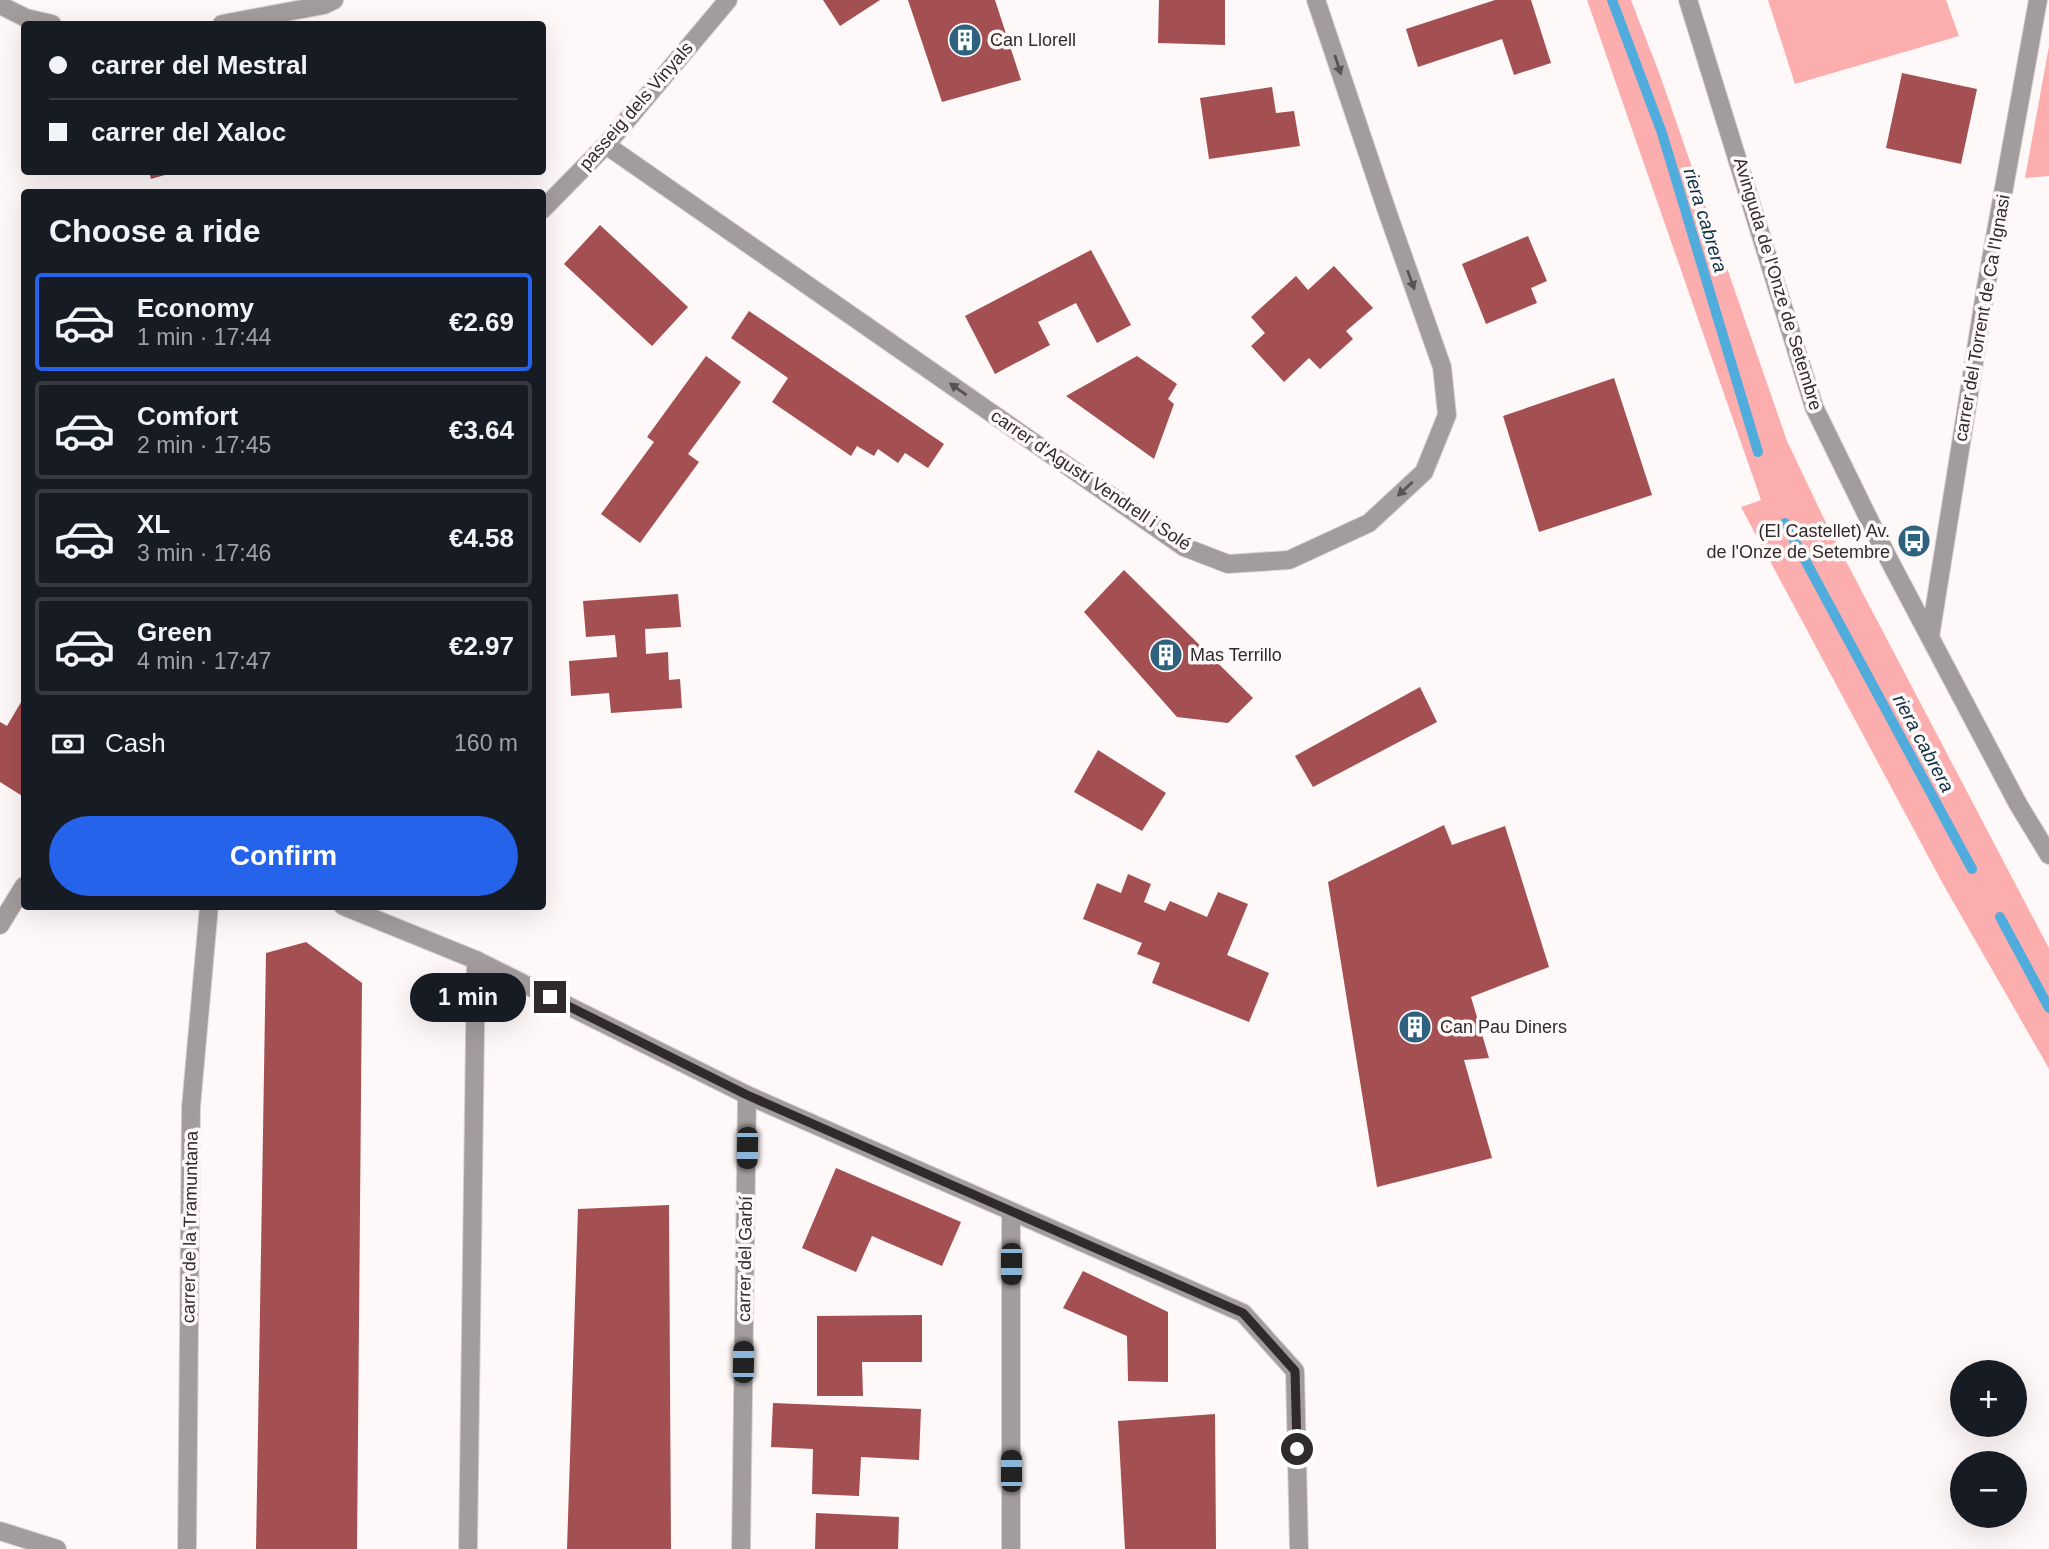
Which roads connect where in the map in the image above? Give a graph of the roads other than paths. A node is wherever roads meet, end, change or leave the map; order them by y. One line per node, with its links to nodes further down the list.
1 (334, 0): 8 (street)
2 (728, 0): 9 (street, passeig dels Vinyals)
3 (1316, 0): 9 (street, carrer d'Agustí Vendrell i Solé, one-way to 9)
4 (1688, 0): 11 (street, Avinguda de l'Onze de Setembre)
5 (2038, 0): 11 (street, carrer del Torrent de Ca l'Ignasi)
6 (0, 5): 7 (street)
7 (39, 21)
8 (238, 21)
9 (606, 145): 10 (street, passeig dels Vinyals)
10 (546, 206)
11 (1930, 637): 12 (street, Avinguda de l'Onze de Setembre)
12 (2049, 855)
13 (21, 891): 16 (street)
14 (209, 910): 22 (street, carrer de la Tramuntana)
15 (353, 910): 17 (street)
16 (0, 925)
17 (476, 960): 18 (street); 23 (street)
18 (747, 1095): 19 (street); 24 (street, carrer del Garbí)
19 (1011, 1212): 25 (street); 26 (street)
20 (0, 1531): 21 (street)
21 (57, 1549)
22 (187, 1549)
23 (468, 1549)
24 (741, 1549)
25 (1011, 1549)
26 (1299, 1549)

